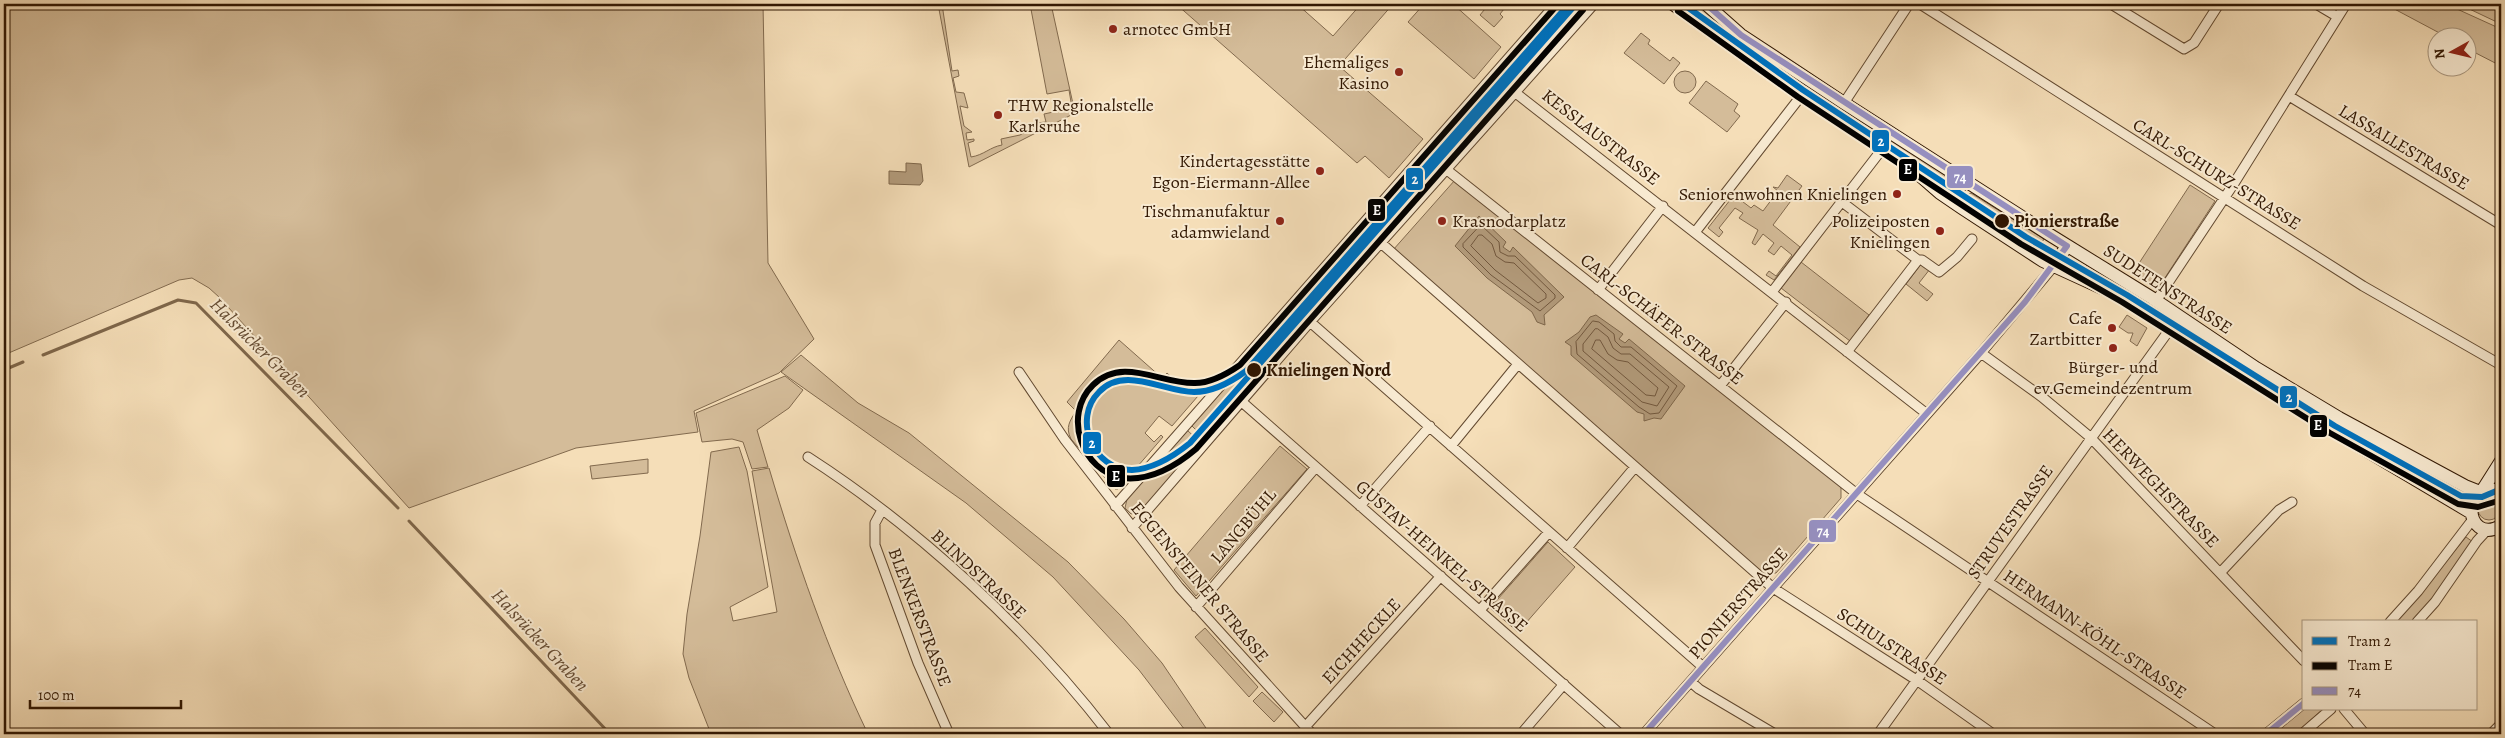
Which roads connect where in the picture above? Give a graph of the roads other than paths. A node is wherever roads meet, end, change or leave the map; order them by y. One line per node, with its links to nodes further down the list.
1 (1556, 4): 12 (street)
2 (1594, 4): 13 (street)
3 (1673, 4): 14 (main road, SUDETENSTRASSE)
4 (1706, 4): 16 (main road, SUDETENSTRASSE)
5 (1909, 4): 16 (street)
6 (1920, 4): 19 (street, CARL-SCHURZ-STRASSE)
7 (2111, 4): 8 (street)
8 (2220, 4)
9 (2316, 4): 11 (street)
10 (2346, 4): 11 (street)
11 (2338, 17): 15 (street)
12 (1494, 76): 13 (street, KESSLAUSTRASSE); 33 (street)
13 (1514, 92): 18 (street); 21 (street, KESSLAUSTRASSE)
14 (1801, 96): 17 (main road, SUDETENSTRASSE); 23 (street)
15 (2289, 96): 19 (street); 22 (street, LASSALLESTRASSE)
16 (1844, 103): 26 (main road, SUDETENSTRASSE)
17 (1883, 148): 20 (street); 28 (main road, SUDETENSTRASSE)
18 (1447, 170): 25 (street); 29 (street, CARL-SCHÄFER-STRASSE)
19 (2224, 198): 31 (street); 39 (street, CARL-SCHURZ-STRASSE)
20 (1842, 202): 27 (street); 30 (street)
21 (1663, 206): 23 (street, KESSLAUSTRASSE); 29 (street, KESSLAUSTRASSE)
22 (2501, 225)
23 (1696, 232): 30 (street, KESSLAUSTRASSE)
24 (1972, 239): 27 (street)
25 (1381, 244): 34 (street); 38 (street, SCHULSTRASSE)
26 (2068, 246): 28 (main road); 31 (main road, SUDETENSTRASSE)
27 (1918, 260): 36 (street)
28 (2053, 267): 35 (main road, SUDETENSTRASSE); 37 (street, PIONIERSTRASSE)
29 (1598, 290): 41 (street, CARL-SCHÄFER-STRASSE)
30 (1772, 292): 32 (street, KESSLAUSTRASSE)
31 (2156, 301): 51 (main road, SUDETENSTRASSE)
32 (1786, 302): 36 (street, KESSLAUSTRASSE); 41 (street)
33 (1292, 306): 34 (street); 55 (street)
34 (1310, 322): 42 (street); 44 (street)
35 (2170, 329): 45 (street, STRUVESTRASSE); 58 (main road, SUDETENSTRASSE)
36 (1847, 352): 43 (street, KESSLAUSTRASSE)
37 (1981, 353): 43 (street, PIONIERSTRASSE); 45 (street, HERWEGHSTRASSE)
38 (1518, 364): 46 (street); 50 (street, SCHULSTRASSE)
39 (2501, 365)
40 (1019, 372): 55 (street, EGGENSTEINER STRASSE)
41 (1720, 386): 53 (street, CARL-SCHÄFER-STRASSE)
42 (1242, 402): 49 (street, GUSTAV-HEINKEL-STRASSE); 60 (street)
43 (1927, 414): 53 (street, PIONIERSTRASSE)
44 (1430, 426): 46 (street); 56 (street)
45 (2090, 437): 63 (street, HERWEGHSTRASSE); 65 (street, STRUVESTRASSE)
46 (1451, 446): 61 (street)
47 (808, 457): 57 (street, BLINDSTRASSE)
48 (2501, 461): 51 (main road)
49 (1316, 467): 56 (street, GUSTAV-HEINKEL-STRASSE); 67 (street, LANGBÜHL)
50 (1635, 467): 62 (street); 66 (street, SCHULSTRASSE)
51 (2481, 491): 52 (main road, SUDETENSTRASSE); 58 (main road)
52 (2501, 493)
53 (1857, 494): 65 (street, HERMANN-KÖHL-STRASSE); 66 (street, PIONIERSTRASSE)
54 (2292, 502): 63 (street)
55 (1115, 506): 60 (street, EGGENSTEINER STRASSE)
56 (1360, 506): 64 (street, GUSTAV-HEINKEL-STRASSE)
57 (882, 510): 81 (street, BLENKERSTRASSE); 82 (street, BLINDSTRASSE)
58 (2472, 515): 59 (main road, SUDETENSTRASSE); 69 (street)
59 (2498, 527): 70 (street)
60 (1132, 528): 67 (street, EGGENSTEINER STRASSE)
61 (1549, 532): 62 (street); 68 (street)
62 (1567, 548): 72 (street)
63 (2220, 573): 71 (street, HERWEGHSTRASSE)
64 (1441, 576): 68 (street, GUSTAV-HEINKEL-STRASSE); 80 (street, EICHHECKLE)
65 (1988, 582): 73 (street, STRUVESTRASSE); 90 (street, HERMANN-KÖHL-STRASSE)
66 (1773, 588): 72 (street, PIONIERSTRASSE); 73 (street, SCHULSTRASSE)
67 (1196, 607): 80 (street, EGGENSTEINER STRASSE)
68 (1480, 610): 75 (street, GUSTAV-HEINKEL-STRASSE)
69 (2392, 620)
70 (2419, 620)
71 (2302, 659)
72 (1704, 667): 74 (street, PIONIERSTRASSE)
73 (1918, 681): 88 (street, STRUVESTRASSE); 89 (street, SCHULSTRASSE)
74 (1691, 682): 86 (street, PIONIERSTRASSE); 87 (street)
75 (1564, 684): 84 (street); 85 (street, GUSTAV-HEINKEL-STRASSE)
76 (2302, 705): 91 (street)
77 (2330, 710): 92 (street)
78 (2345, 710): 93 (street)
79 (2501, 724): 94 (street)
80 (1304, 727): 83 (street, EGGENSTEINER STRASSE)
81 (950, 734)
82 (1109, 734)
83 (1312, 734)
84 (1521, 734)
85 (1620, 734)
86 (1644, 734)
87 (1775, 734)
88 (1878, 734)
89 (1993, 734)
90 (2215, 734)
91 (2266, 734)
92 (2302, 734)
93 (2365, 734)
94 (2491, 734)

